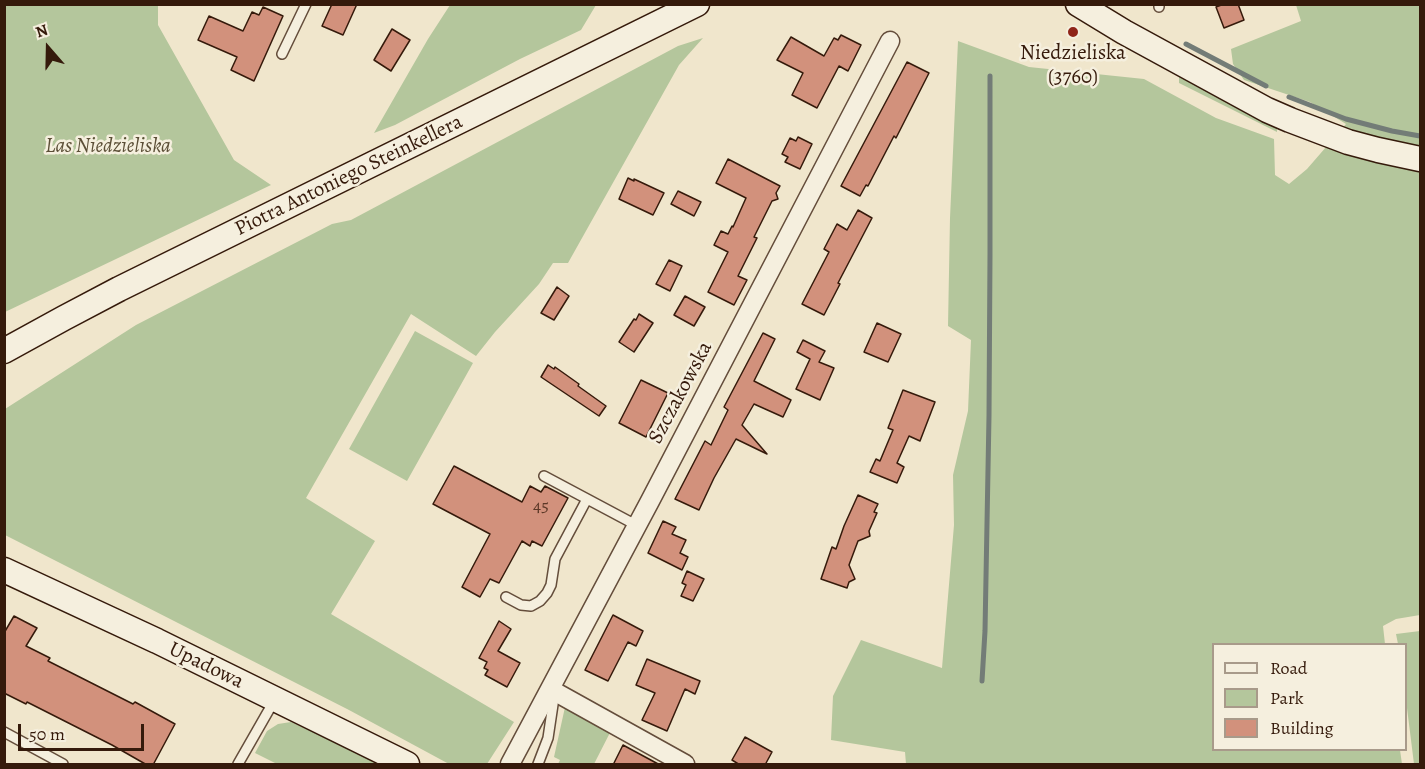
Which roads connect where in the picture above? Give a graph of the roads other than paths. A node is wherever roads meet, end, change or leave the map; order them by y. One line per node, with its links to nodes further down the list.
1 (306, 4): 5 (lane)
2 (697, 4): 7 (street, Piotra Antoniego Steinkellera)
3 (1078, 4): 6 (street)
4 (890, 41): 10 (street, Szczakowska)
5 (282, 54)
6 (1420, 159)
7 (4, 351)
8 (543, 476): 9 (lane)
9 (587, 499): 10 (lane); 12 (lane)
10 (636, 525): 13 (street, Szczakowska)
11 (4, 570): 14 (street, Upadowa)
12 (506, 597)
13 (554, 686): 19 (street, Szczakowska); 20 (lane); 21 (street)
14 (275, 700): 17 (lane); 18 (street, Upadowa)
15 (4, 732): 16 (lane)
16 (63, 765)
17 (238, 765)
18 (407, 765)
19 (510, 765)
20 (538, 765)
21 (685, 765)

